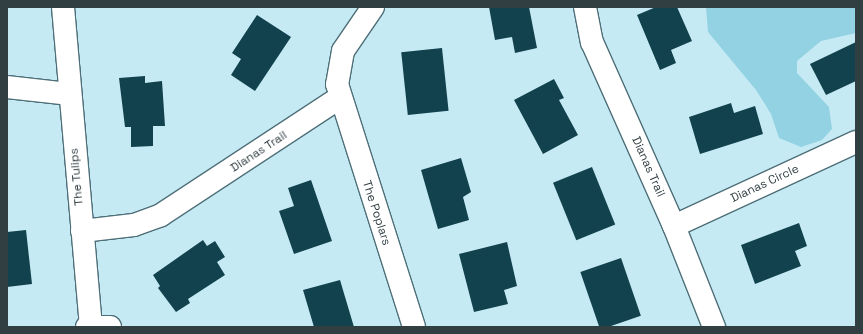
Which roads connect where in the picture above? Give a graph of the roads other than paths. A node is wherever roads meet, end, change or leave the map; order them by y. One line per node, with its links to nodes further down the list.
1 (63, 7): 5 (street, The Tulips)
2 (373, 7): 6 (street)
3 (585, 7): 8 (street, Dianas Trail)
4 (7, 88): 5 (street)
5 (69, 94): 9 (street, The Tulips)
6 (339, 98): 9 (street, Dianas Trail); 11 (street, The Poplars)
7 (856, 142): 8 (street, Dianas Circle)
8 (674, 226): 12 (street, Dianas Trail)
9 (82, 231): 10 (street, The Tulips)
10 (96, 327)
11 (414, 327)
12 (714, 327)

